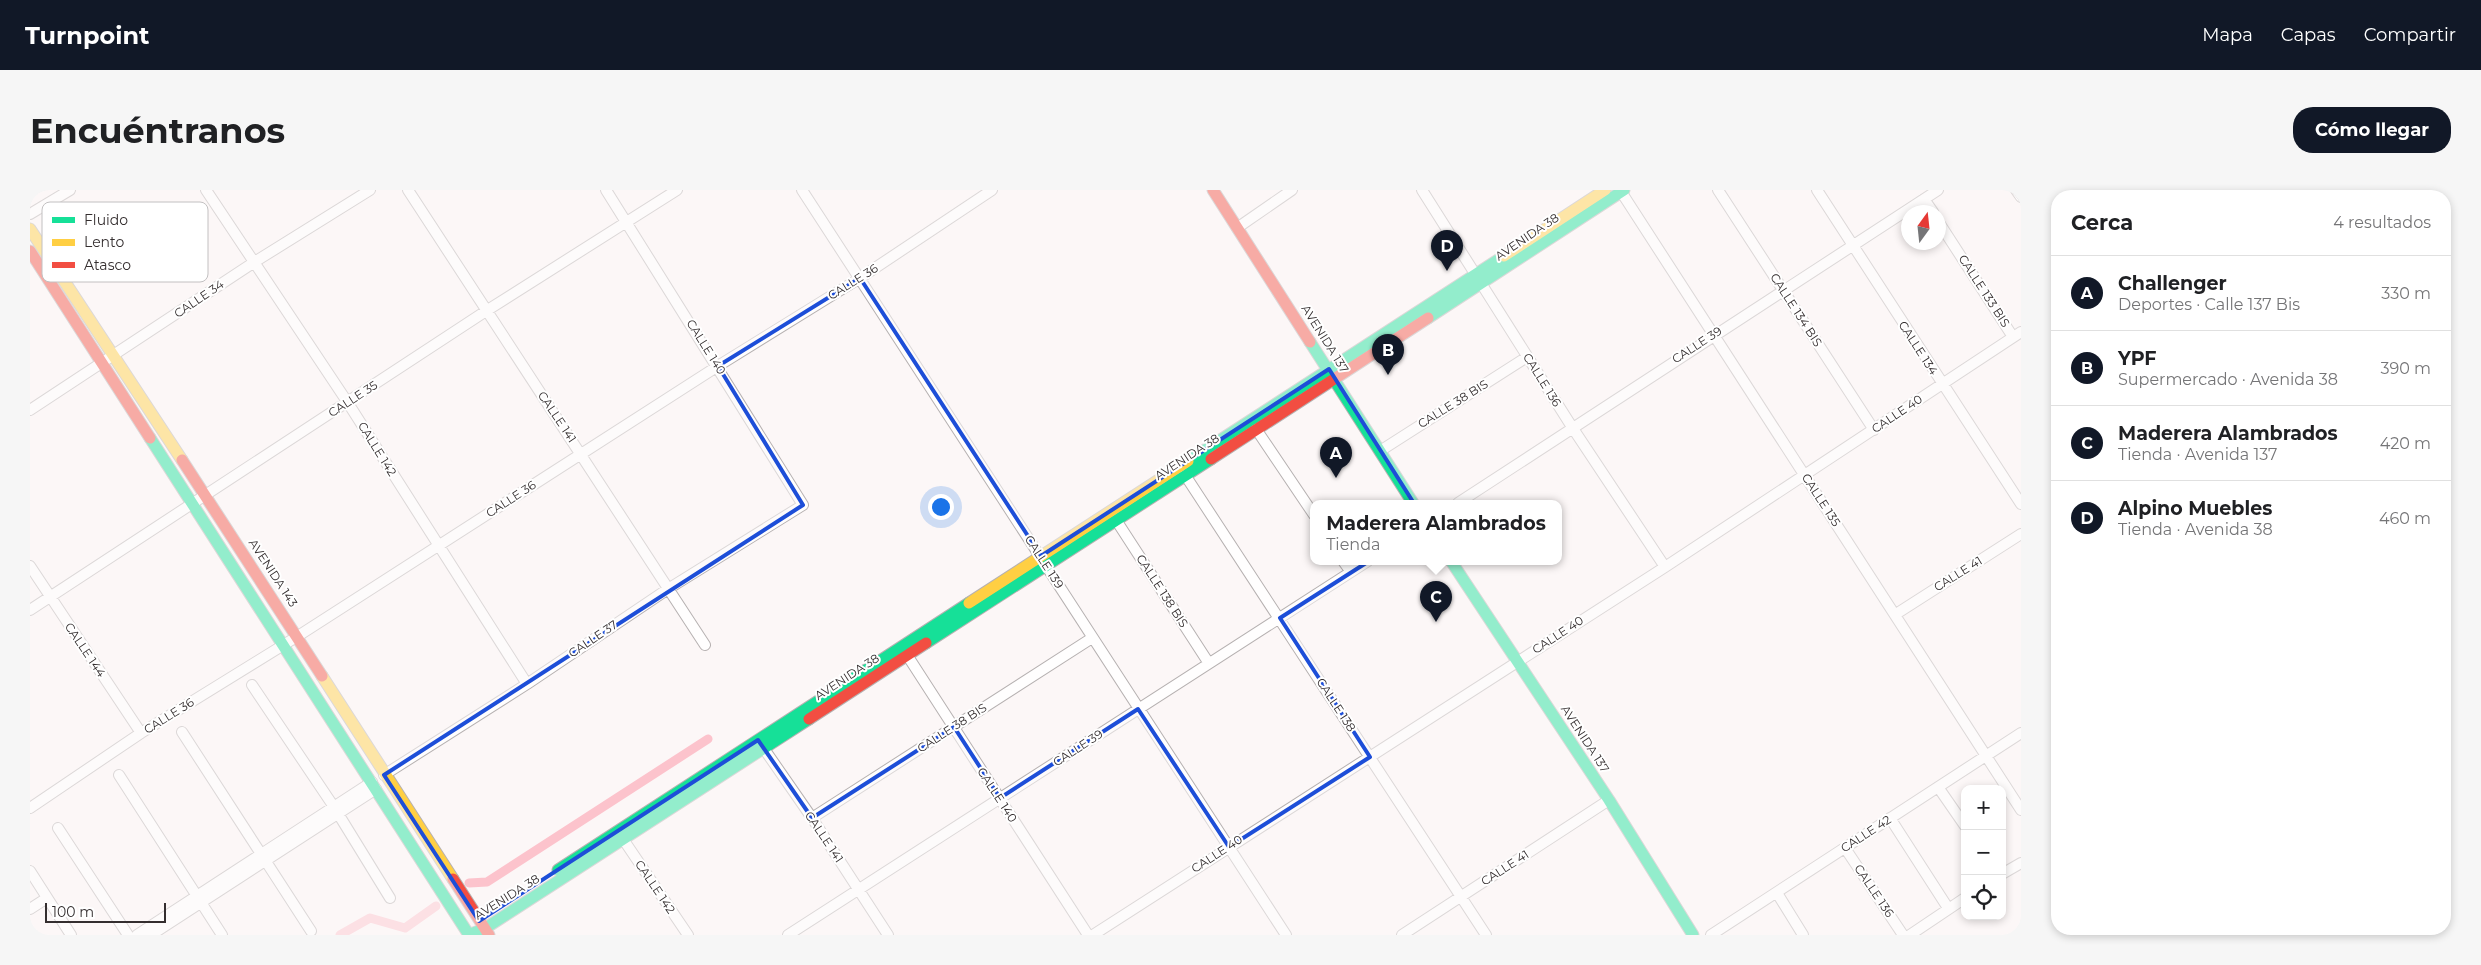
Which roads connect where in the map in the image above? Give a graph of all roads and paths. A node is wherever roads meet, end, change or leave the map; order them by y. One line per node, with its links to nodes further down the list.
1 (70, 190): 20 (street)
2 (206, 190): 31 (street, CALLE 142)
3 (370, 190): 31 (street, CALLE 34)
4 (408, 190): 39 (street, CALLE 141)
5 (606, 190): 24 (street, CALLE 140)
6 (677, 190): 24 (street, CALLE 35)
7 (802, 190): 34 (street, CALLE 139)
8 (992, 190): 34 (street, CALLE 36)
9 (1213, 190): 25 (main road, AVENIDA 137)
10 (1292, 190): 25 (street)
11 (1422, 190): 33 (street, CALLE 136)
12 (1605, 190): 33 (main road, AVENIDA 38)
13 (1622, 190): 37 (main road, AVENIDA 38); 40 (street, CALLE 135)
14 (1718, 190): 38 (street, CALLE 134 BIS)
15 (1817, 190): 28 (street, CALLE 134)
16 (1938, 190): 19 (street, CALLE 39)
17 (2016, 190): 18 (street)
18 (2021, 197)
19 (1924, 199): 21 (street); 28 (street, CALLE 39)
20 (50, 202)
21 (1928, 205)
22 (42, 207): 23 (street)
23 (30, 214)
24 (627, 223): 39 (street, CALLE 35); 45 (street, CALLE 140)
25 (1237, 228): 46 (main road, AVENIDA 137)
26 (30, 229): 29 (main road, AVENIDA 143)
27 (1946, 232): 41 (street, CALLE 133 BIS)
28 (1852, 245): 38 (street, CALLE 39); 47 (street, CALLE 134)
29 (42, 247)
30 (30, 251): 32 (main road)
31 (256, 261): 42 (street, CALLE 34); 48 (street, CALLE 142)
32 (42, 270)
33 (1475, 274): 37 (street, CALLE 136); 46 (main road, AVENIDA 38)
34 (860, 278): 45 (street, CALLE 36); 67 (street, CALLE 139)
35 (49, 282): 44 (main road)
36 (65, 282): 42 (main road, AVENIDA 143)
37 (1482, 284): 43 (street, CALLE 136); 46 (main road, AVENIDA 38)
38 (1783, 290): 40 (street, CALLE 39); 52 (street, CALLE 134 BIS)
39 (486, 311): 48 (street, CALLE 35); 54 (street, CALLE 141)
40 (1713, 334): 50 (street, CALLE 39); 56 (street, CALLE 135)
41 (2017, 334): 47 (street, CALLE 40)
42 (114, 356): 44 (street, CALLE 34); 57 (main road, AVENIDA 143)
43 (1527, 357): 50 (street, CALLE 136); 53 (street, CALLE 38 BIS)
44 (101, 364): 49 (street, CALLE 34); 62 (main road)
45 (718, 366): 54 (street, CALLE 36); 60 (street, CALLE 140)
46 (1332, 373): 51 (main road, AVENIDA 38); 53 (main road, AVENIDA 137); 67 (main road, AVENIDA 38)
47 (1942, 384): 52 (street, CALLE 40); 61 (street, CALLE 134)
48 (348, 402): 57 (street, CALLE 35); 66 (street, CALLE 142)
49 (30, 410)
50 (1572, 427): 59 (street, CALLE 39); 72 (street, CALLE 136)
51 (1256, 429): 55 (main road, AVENIDA 38); 63 (street)
52 (1874, 430): 56 (street, CALLE 40)
53 (1380, 451): 58 (main road, AVENIDA 137)
54 (581, 454): 66 (street, CALLE 36); 74 (street, CALLE 141)
55 (1186, 475): 64 (main road, AVENIDA 38); 78 (street, CALLE 138)
56 (1805, 475): 72 (street, CALLE 40); 77 (street, CALLE 135)
57 (205, 494): 62 (street, CALLE 35); 79 (main road, AVENIDA 143)
58 (1411, 500)
59 (1462, 500)
60 (803, 504): 74 (street, CALLE 37)
61 (2021, 504)
62 (192, 505): 75 (street, CALLE 35); 81 (main road)
63 (1310, 509)
64 (1116, 520): 67 (main road, AVENIDA 38); 85 (street, CALLE 138 BIS)
65 (2021, 534): 77 (street, CALLE 41)
66 (438, 545): 79 (street, CALLE 36); 86 (street, CALLE 142)
67 (1044, 560): 80 (street, CALLE 139); 83 (main road, AVENIDA 38); 93 (main road, AVENIDA 38)
68 (1347, 565): 73 (street)
69 (1362, 565): 73 (street, CALLE 39)
70 (1454, 565): 84 (main road, AVENIDA 137)
71 (30, 566): 75 (street, CALLE 144)
72 (1665, 567): 84 (street, CALLE 40)
73 (1351, 572): 78 (street, CALLE 39)
74 (668, 589): 82 (street, CALLE 141); 86 (street, CALLE 37)
75 (50, 598): 76 (street, CALLE 35); 91 (street, CALLE 144)
76 (30, 610)
77 (1896, 614): 94 (street, CALLE 135)
78 (1280, 618): 85 (street, CALLE 39); 95 (street, CALLE 138)
79 (298, 636): 81 (street, CALLE 36); 96 (main road, AVENIDA 143)
80 (1092, 638): 88 (street, CALLE 139); 89 (street, CALLE 38 BIS)
81 (284, 645): 91 (street, CALLE 36); 98 (main road)
82 (705, 645)
83 (907, 655): 89 (street, CALLE 140); 93 (main road, AVENIDA 38)
84 (1518, 661): 95 (street, CALLE 40); 101 (main road, AVENIDA 137)
85 (1208, 662): 88 (street, CALLE 39)
86 (527, 684): 96 (street, CALLE 37)
87 (252, 685): 103 (street)
88 (1138, 709): 100 (street, CALLE 39); 110 (street, CALLE 139)
89 (954, 727): 100 (street, CALLE 140); 105 (street, CALLE 38 BIS)
90 (182, 732): 112 (street)
91 (142, 733): 102 (street, CALLE 36)
92 (2021, 734): 94 (street, CALLE 42)
93 (760, 744): 105 (street, CALLE 141); 109 (main road, AVENIDA 38); 125 (main road, AVENIDA 38)
94 (1986, 756): 99 (street, CALLE 42); 104 (street, CALLE 135)
95 (1370, 757): 110 (street, CALLE 40); 118 (street, CALLE 138)
96 (384, 775): 125 (main road, AVENIDA 143)
97 (119, 776): 121 (street)
98 (374, 786): 103 (street); 132 (main road)
99 (1938, 787): 106 (street, CALLE 42); 107 (street)
100 (1000, 798): 116 (street, CALLE 39); 136 (street, CALLE 140)
101 (1609, 800): 118 (street, CALLE 41); 141 (main road, AVENIDA 137)
102 (30, 808)
103 (336, 810): 112 (street); 120 (street)
104 (2021, 810)
105 (812, 818): 116 (street, CALLE 141)
106 (1890, 818): 111 (street, CALLE 42); 123 (street)
107 (1961, 820)
108 (58, 828): 128 (street)
109 (623, 839): 125 (main road, AVENIDA 38); 133 (street, CALLE 142)
110 (1228, 847): 137 (street, CALLE 40); 138 (street, CALLE 139)
111 (1845, 848): 117 (street, CALLE 42); 144 (street, CALLE 136)
112 (264, 857): 121 (street); 126 (street)
113 (2021, 862): 115 (street)
114 (30, 871): 119 (street)
115 (2006, 871)
116 (859, 889): 134 (street, CALLE 39); 135 (street, CALLE 141)
117 (1777, 893): 142 (street, CALLE 42); 143 (street)
118 (1461, 897): 139 (street, CALLE 41); 140 (street, CALLE 138)
119 (47, 898): 124 (street); 127 (street)
120 (390, 898)
121 (198, 900): 129 (street); 130 (street); 131 (street)
122 (1961, 900): 123 (street)
123 (1948, 908): 145 (street)
124 (30, 910)
125 (484, 928): 132 (main road, AVENIDA 38)
126 (311, 931)
127 (71, 935)
128 (128, 935)
129 (136, 935)
130 (150, 935)
131 (222, 935)
132 (469, 935)
133 (688, 935)
134 (788, 935)
135 (888, 935)
136 (1088, 935)
137 (1093, 935)
138 (1286, 935)
139 (1402, 935)
140 (1486, 935)
141 (1693, 935)
142 (1711, 935)
143 (1804, 935)
144 (1904, 935)
145 (1910, 935)

